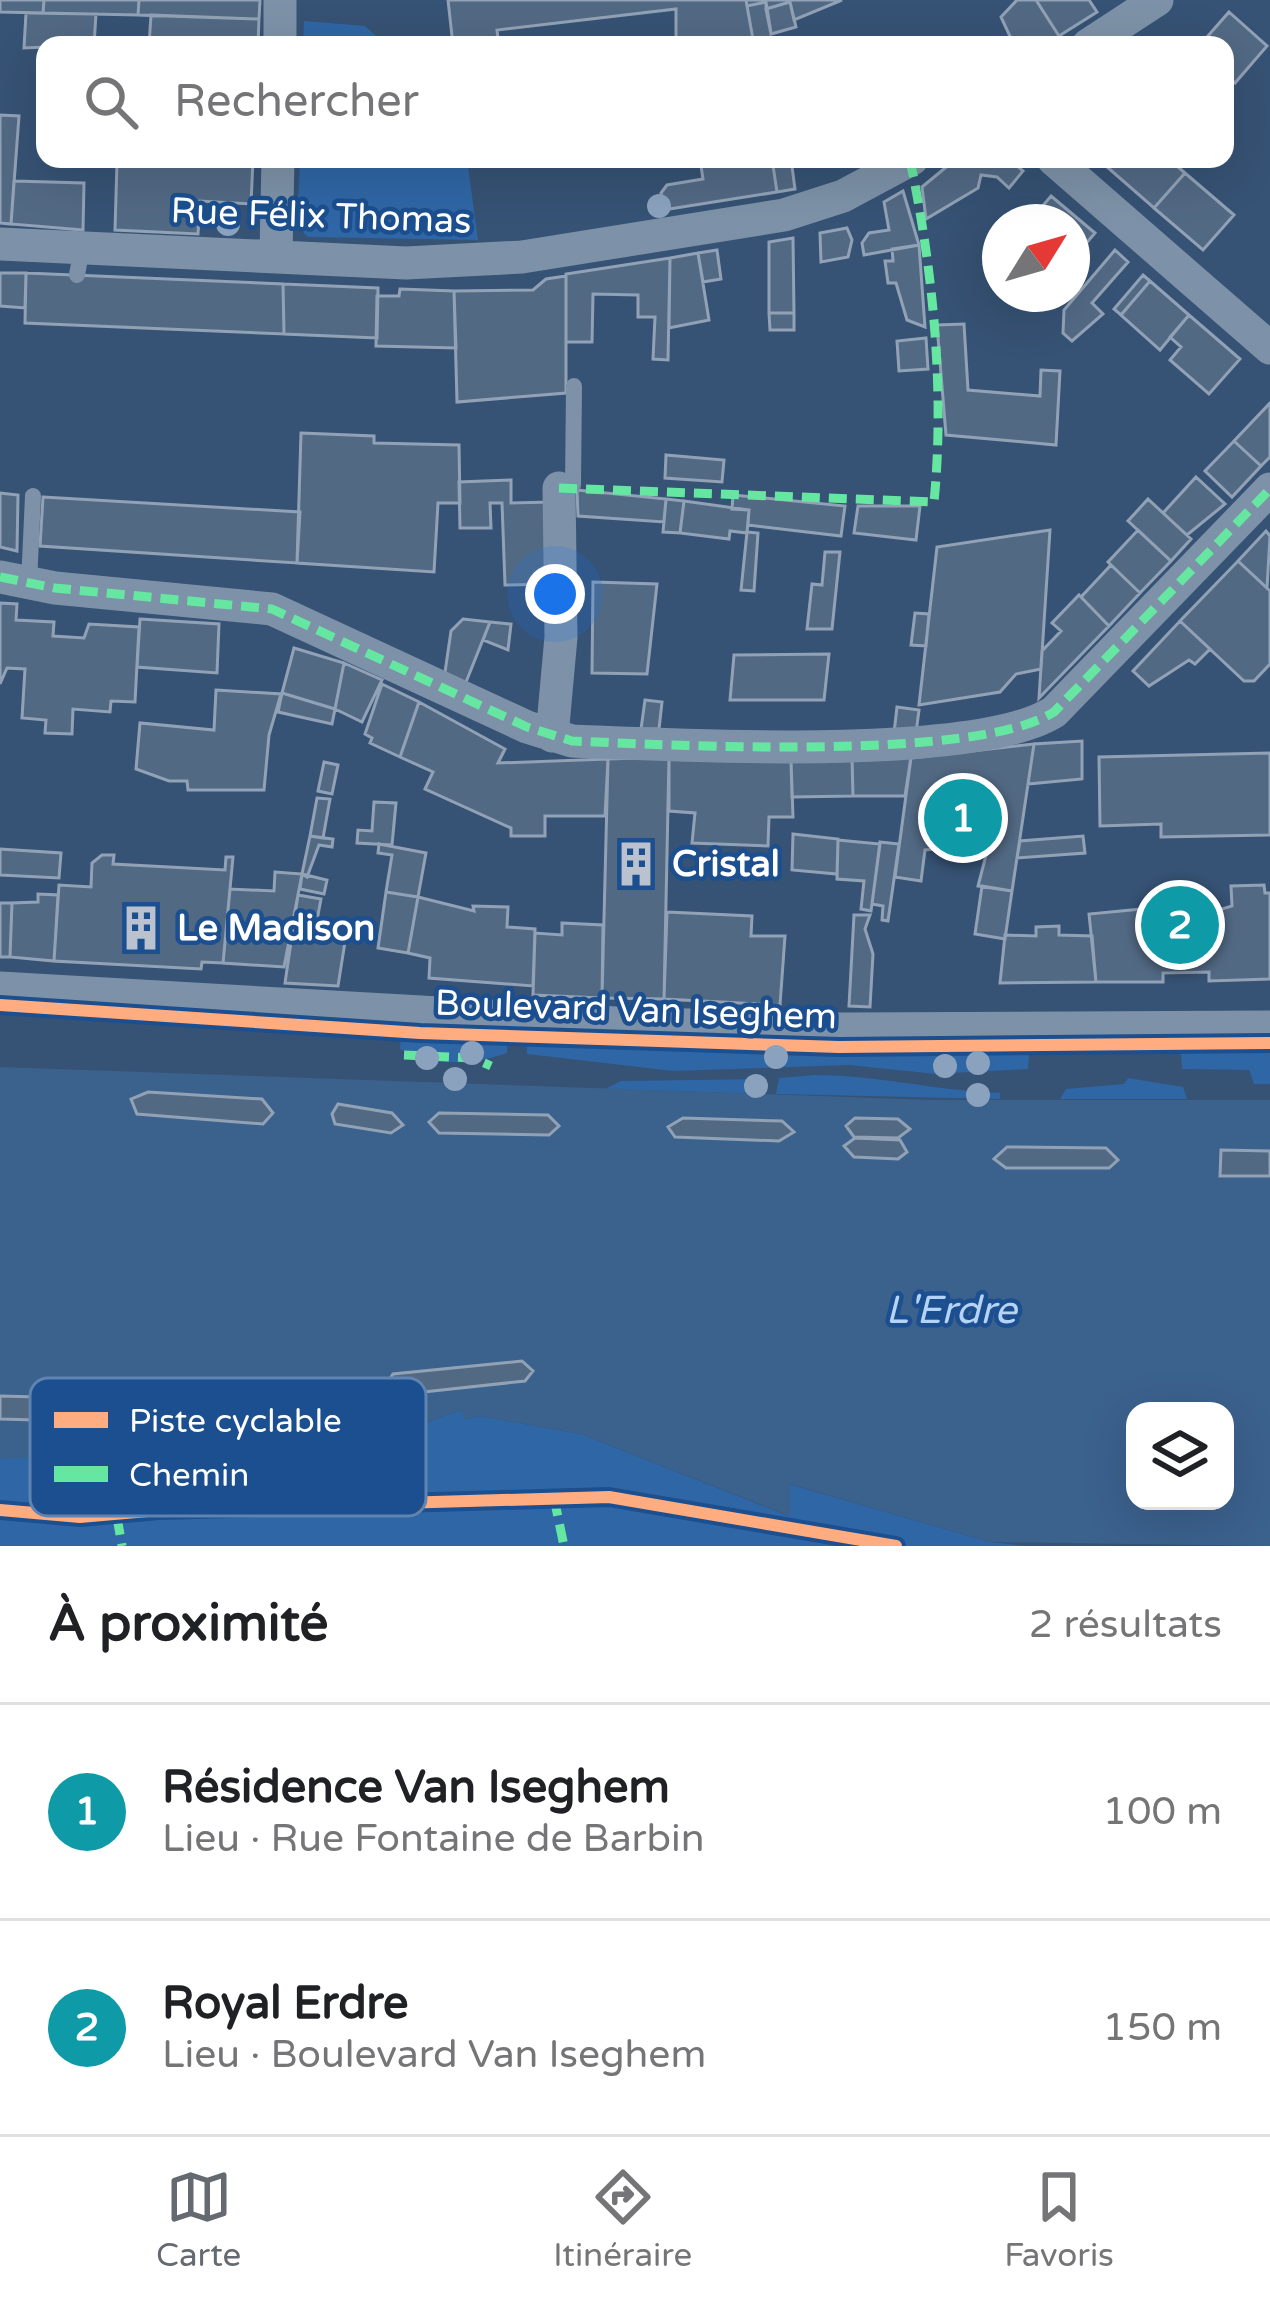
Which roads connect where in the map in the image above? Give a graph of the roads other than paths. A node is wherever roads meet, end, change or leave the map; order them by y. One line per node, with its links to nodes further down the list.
1 (280, 0): 3 (street)
2 (1157, 0): 4 (street)
3 (280, 36)
4 (1102, 36)
5 (278, 168): 9 (street)
6 (894, 168): 9 (street, Rue Félix Thomas)
7 (1063, 168): 10 (street)
8 (0, 244): 9 (street, Rue Félix Thomas)
9 (276, 254)
10 (1270, 348)
11 (574, 386): 12 (lane)
12 (566, 486): 16 (street)
13 (1270, 489): 16 (street)
14 (33, 496): 15 (lane)
15 (14, 580): 16 (street)
16 (552, 736)
17 (0, 988): 18 (street, Boulevard Van Iseghem)
18 (1270, 1028)

